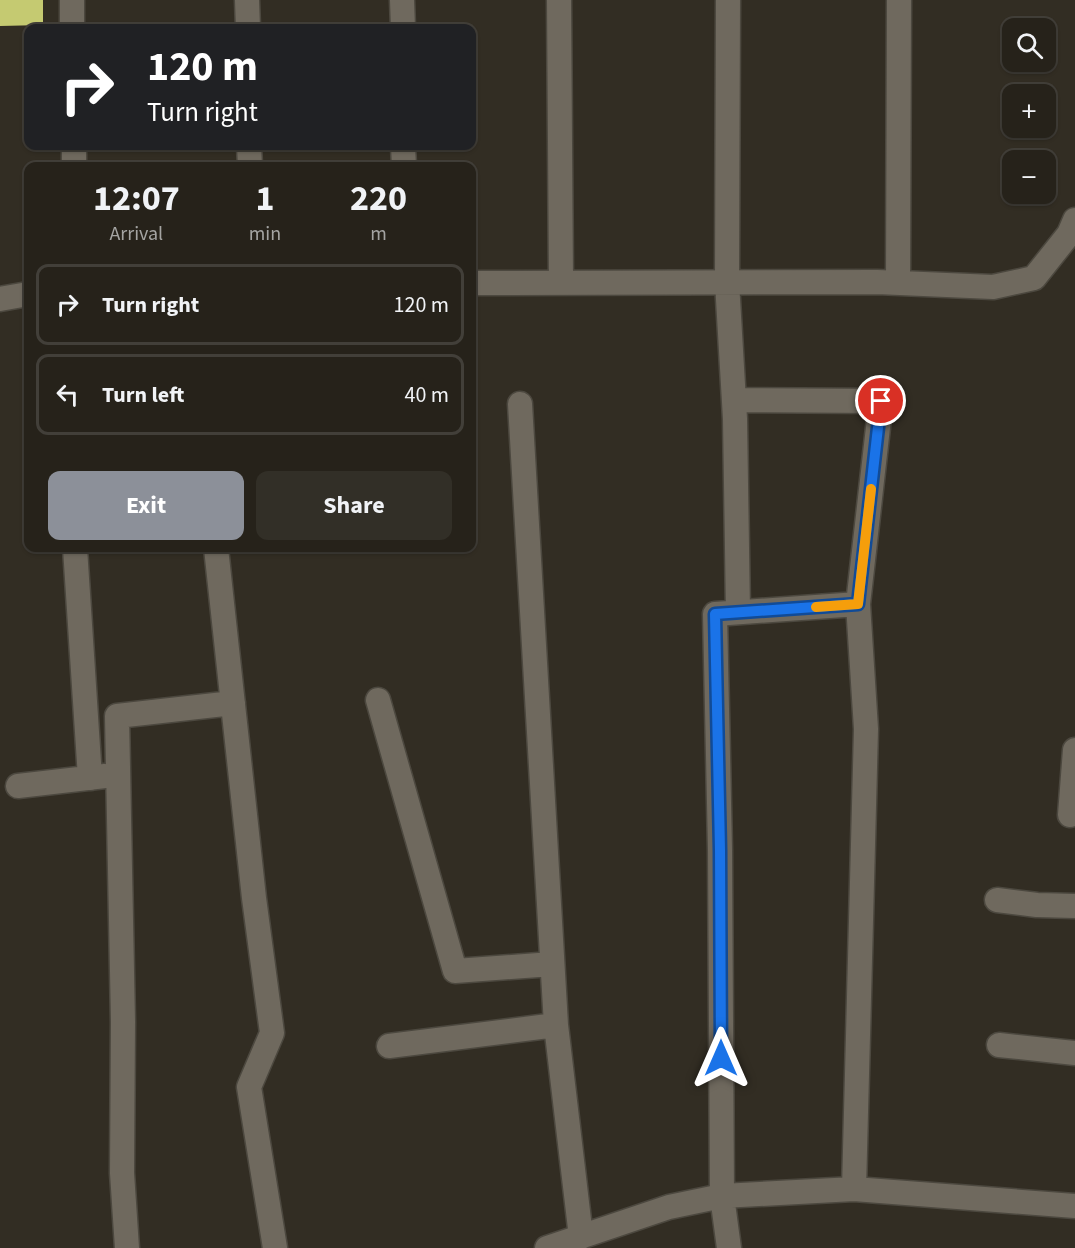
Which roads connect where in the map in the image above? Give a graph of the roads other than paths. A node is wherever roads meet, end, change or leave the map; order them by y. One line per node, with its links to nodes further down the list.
1 (72, 0): 7 (street)
2 (247, 0): 8 (street)
3 (402, 0): 9 (street)
4 (559, 0): 13 (street)
5 (728, 0): 11 (street)
6 (899, 0): 14 (street)
7 (72, 24)
8 (248, 24)
9 (403, 24)
10 (1075, 220): 14 (street)
11 (728, 282): 13 (street); 14 (street); 17 (street)
12 (476, 283): 13 (street)
13 (561, 283)
14 (898, 283)
15 (24, 295): 16 (street)
16 (0, 299)
17 (734, 400): 21 (street); 22 (street)
18 (520, 404): 32 (street)
19 (75, 552): 27 (street)
20 (216, 552): 24 (street)
21 (858, 604): 22 (street); 37 (street)
22 (738, 612): 38 (street)
23 (378, 700): 32 (street)
24 (233, 703): 26 (street); 42 (street)
25 (1075, 750): 29 (street)
26 (118, 775): 27 (street); 41 (street)
27 (90, 778): 28 (street)
28 (18, 786)
29 (1070, 815)
30 (997, 900): 31 (street)
31 (1075, 906)
32 (552, 964): 33 (street)
33 (556, 1025): 35 (street); 40 (street)
34 (999, 1045): 36 (street)
35 (389, 1046)
36 (1075, 1053)
37 (854, 1189): 38 (street); 39 (street)
38 (722, 1196): 40 (street); 44 (street)
39 (1075, 1206)
40 (581, 1237): 43 (street)
41 (126, 1248)
42 (275, 1248)
43 (547, 1248)
44 (729, 1248)

